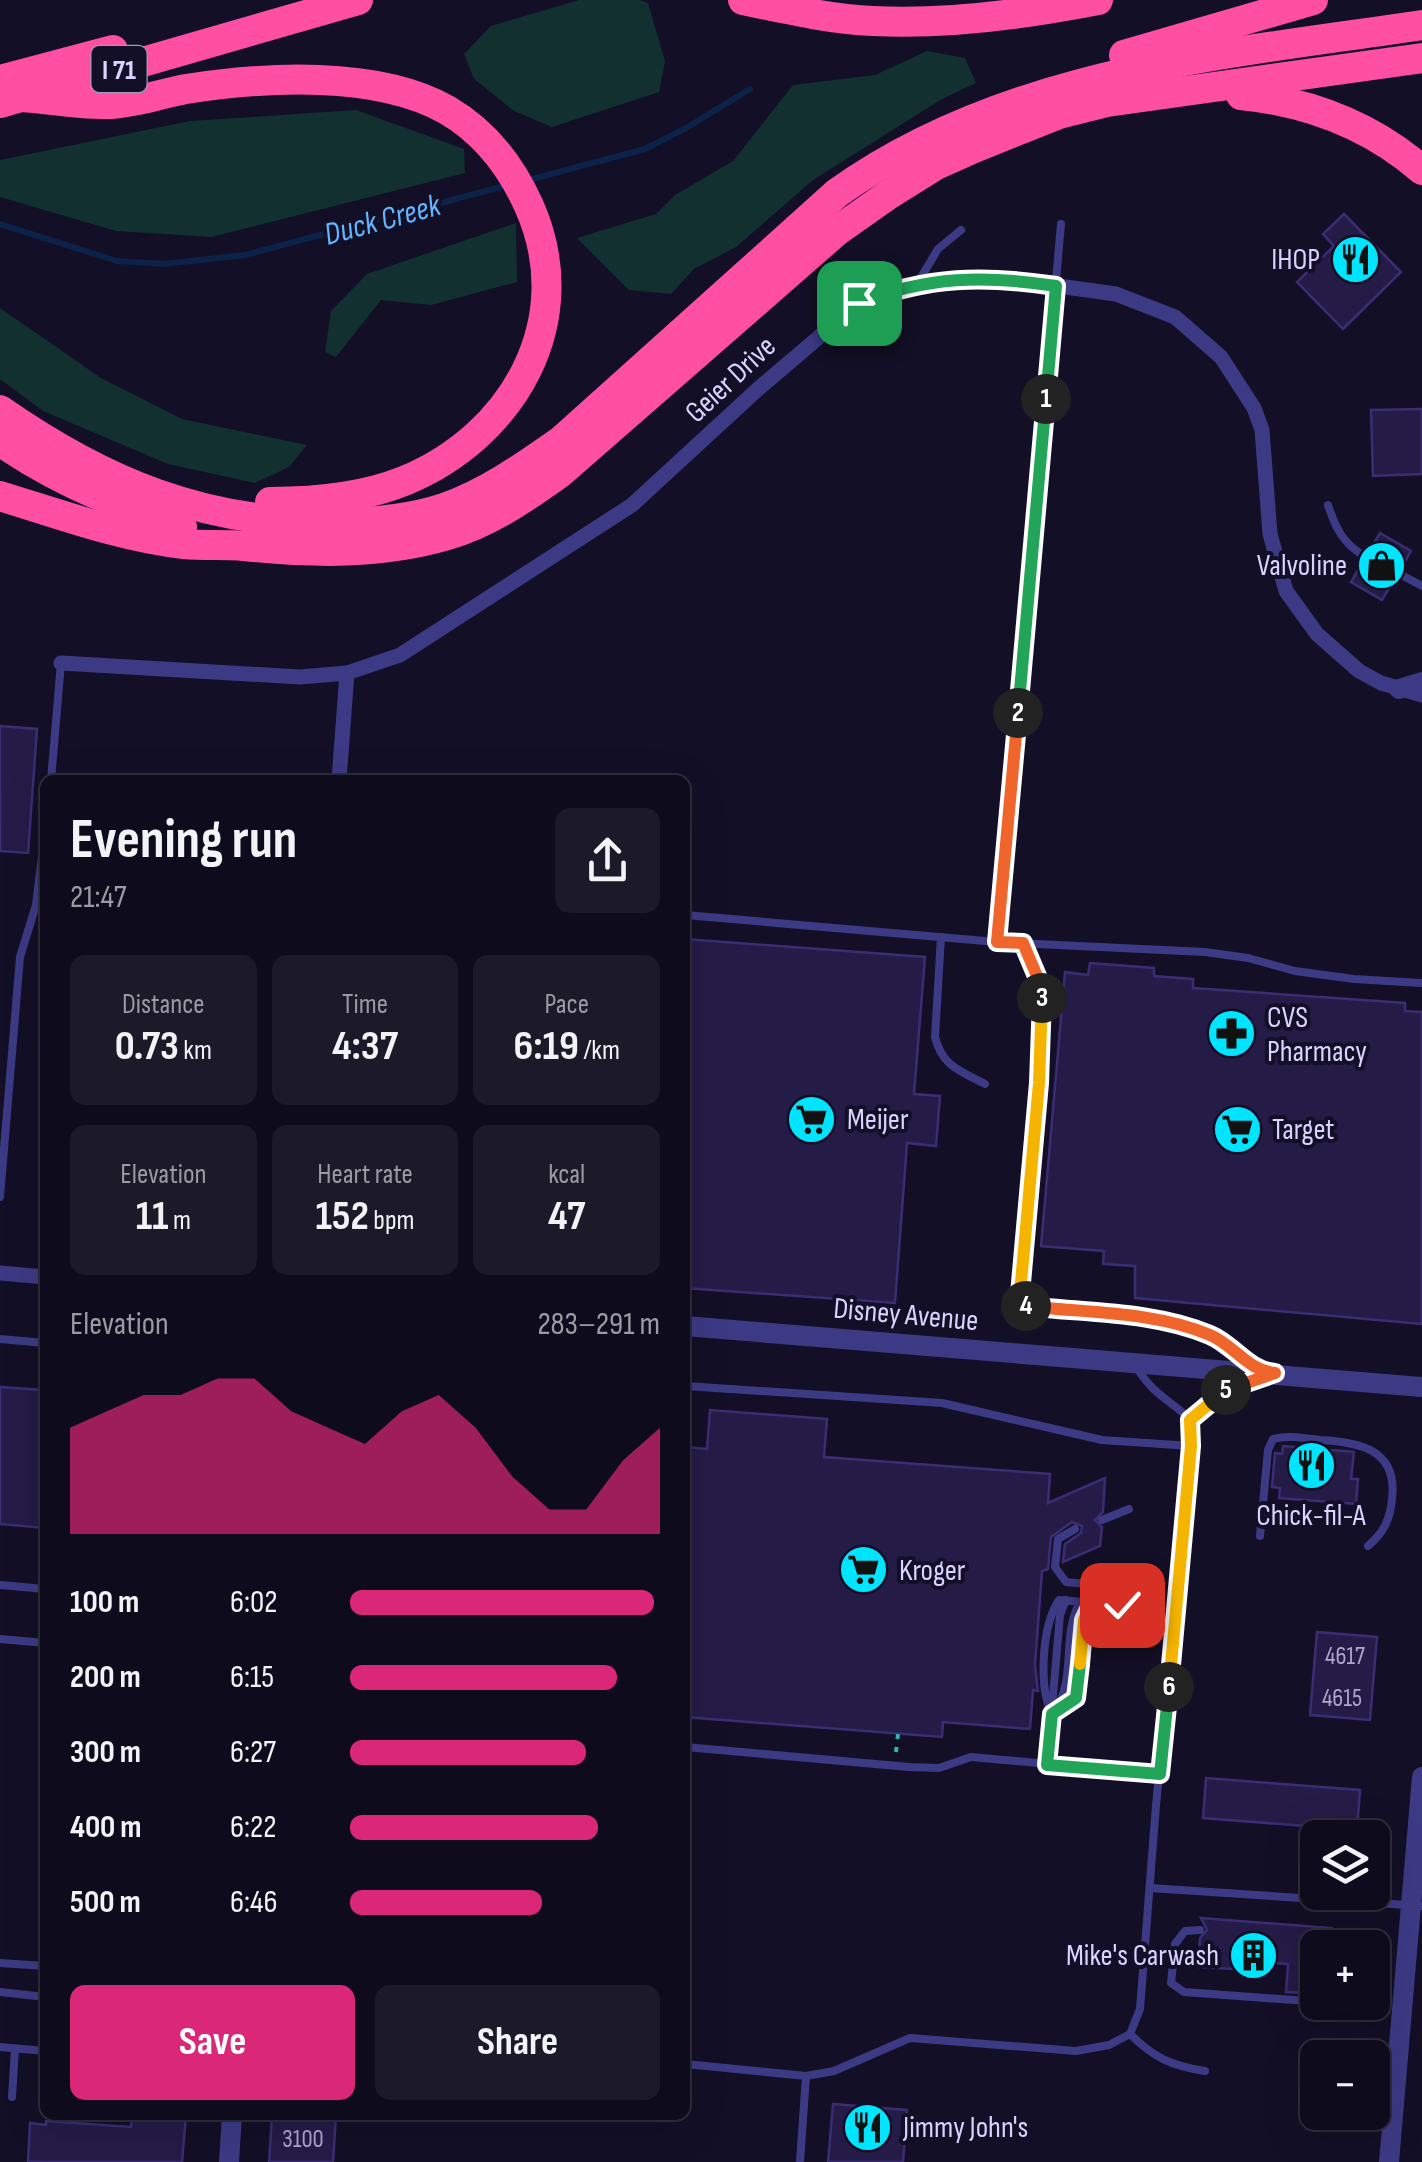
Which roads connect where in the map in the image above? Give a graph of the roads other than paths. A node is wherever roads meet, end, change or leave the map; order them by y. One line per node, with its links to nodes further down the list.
1 (358, 0): 9 (highway)
2 (742, 0): 6 (highway)
3 (1037, 0): 6 (highway)
4 (1098, 0): 6 (highway)
5 (1313, 0): 11 (highway)
6 (945, 19)
7 (1422, 24): 11 (highway)
8 (1422, 58): 10 (highway)
9 (7, 93): 19 (highway)
10 (1158, 94): 12 (highway); 22 (highway)
11 (938, 134): 19 (highway)
12 (1422, 170)
13 (1061, 224): 16 (lane)
14 (961, 230): 15 (lane)
15 (916, 284): 16 (street, Geier Drive); 27 (street, Geier Drive)
16 (1056, 286): 29 (street, Geier Drive); 36 (lane)
17 (0, 410): 19 (highway)
18 (0, 441): 22 (highway)
19 (94, 466)
20 (0, 496): 22 (highway)
21 (1328, 506): 23 (lane)
22 (236, 546)
23 (1366, 556)
24 (1398, 573): 25 (lane)
25 (1422, 586)
26 (61, 663): 27 (street, Geier Drive); 31 (lane)
27 (348, 673): 32 (street)
28 (1422, 682): 29 (street)
29 (1400, 689): 30 (street, Geier Drive)
30 (1422, 695)
31 (52, 775)
32 (339, 775)
33 (40, 873): 40 (lane)
34 (690, 916): 35 (lane)
35 (941, 937): 36 (lane); 39 (lane)
36 (997, 942): 37 (lane)
37 (1023, 943): 38 (lane); 47 (lane)
38 (1422, 982)
39 (985, 1084)
40 (0, 1198)
41 (0, 1273): 42 (street)
42 (40, 1277)
43 (690, 1326): 46 (street, Disney Avenue)
44 (0, 1339): 45 (lane)
45 (40, 1342)
46 (1134, 1362): 47 (street, Disney Avenue); 50 (lane)
47 (1268, 1373): 49 (street, Disney Avenue); 50 (lane)
48 (690, 1386): 51 (lane)
49 (1422, 1387)
50 (1190, 1420): 51 (lane)
51 (1191, 1446): 68 (lane)
52 (1129, 1510): 53 (lane)
53 (1102, 1520)
54 (1075, 1530): 58 (lane)
55 (1260, 1536): 56 (lane)
56 (1368, 1546)
57 (0, 1586): 59 (lane)
58 (1123, 1588)
59 (40, 1590)
60 (1080, 1602): 61 (lane); 65 (lane); 65 (lane)
61 (1092, 1603): 62 (lane); 65 (lane)
62 (1122, 1605)
63 (0, 1640): 64 (lane)
64 (40, 1643)
65 (1052, 1714): 67 (lane)
66 (690, 1748): 67 (lane)
67 (1047, 1765): 68 (lane)
68 (1160, 1774): 70 (lane)
69 (1422, 1777): 71 (street)
70 (1150, 1888): 71 (lane); 78 (lane)
71 (1416, 1906): 89 (street)
72 (1200, 1930): 77 (lane)
73 (0, 1962): 74 (lane)
74 (40, 1966)
75 (0, 1992): 76 (lane)
76 (40, 1996)
77 (1300, 2000)
78 (1130, 2034): 83 (lane); 84 (lane)
79 (0, 2048): 80 (lane)
80 (15, 2049): 81 (lane); 85 (lane)
81 (40, 2052)
82 (690, 2064): 84 (lane)
83 (1206, 2071)
84 (806, 2076): 88 (lane)
85 (12, 2096)
86 (232, 2120): 87 (street)
87 (229, 2162)
88 (800, 2162)
89 (1389, 2162)

